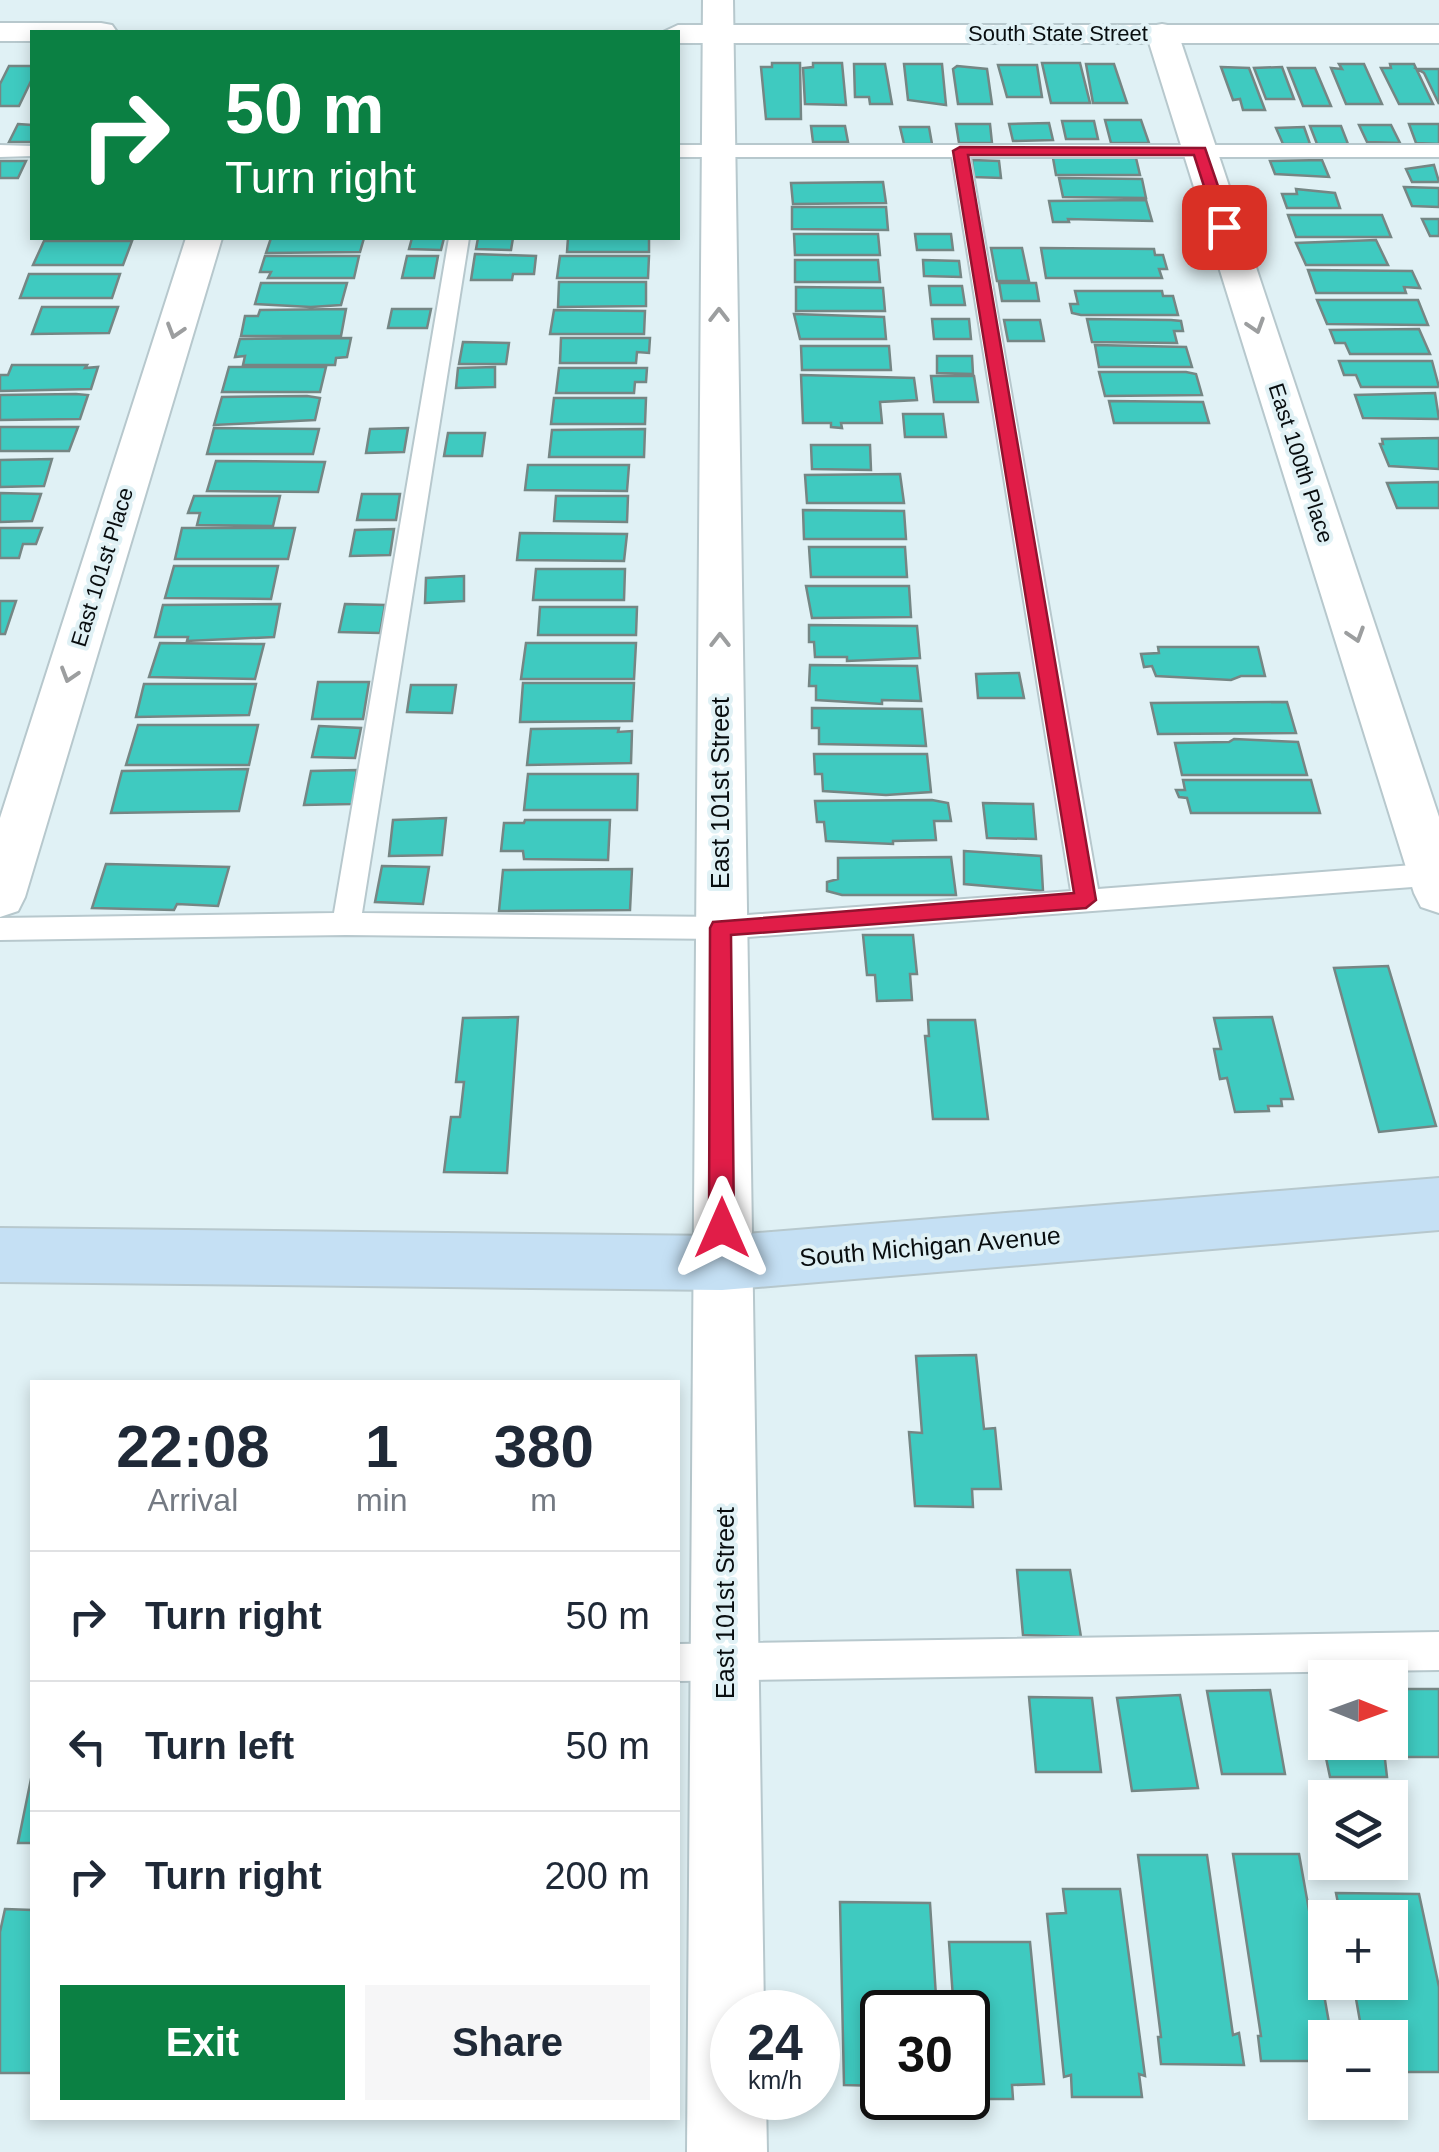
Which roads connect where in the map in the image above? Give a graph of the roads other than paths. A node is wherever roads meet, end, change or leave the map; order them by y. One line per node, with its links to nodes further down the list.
1 (704, 23): 4 (street, South State Street); 8 (street, East 101st Street)
2 (0, 32): 3 (street)
3 (30, 32)
4 (1162, 33): 5 (street, South State Street); 10 (street, East 100th Place)
5 (1439, 34)
6 (0, 150): 7 (lane)
7 (30, 150)
8 (698, 151): 9 (lane); 19 (street, East 101st Street, one-way to 8)
9 (960, 151): 10 (lane); 16 (lane)
10 (1200, 151): 11 (lane); 14 (street, East 100th Place, one-way to 14)
11 (1439, 151)
12 (203, 240): 15 (street, East 101st Place, one-way to 15)
13 (459, 240): 17 (lane)
14 (1437, 880): 16 (lane)
15 (0, 897)
16 (1086, 900): 19 (lane)
17 (346, 924): 18 (lane); 19 (lane)
18 (0, 928)
19 (721, 928): 22 (street, East 101st Street)
20 (1439, 1204): 22 (main road, South Michigan Avenue)
21 (0, 1254): 22 (main road, South Michigan Avenue)
22 (722, 1262): 24 (street, East 101st Street)
23 (1439, 1651): 24 (lane)
24 (702, 1662): 25 (street, East 101st Street)
25 (726, 2152)

